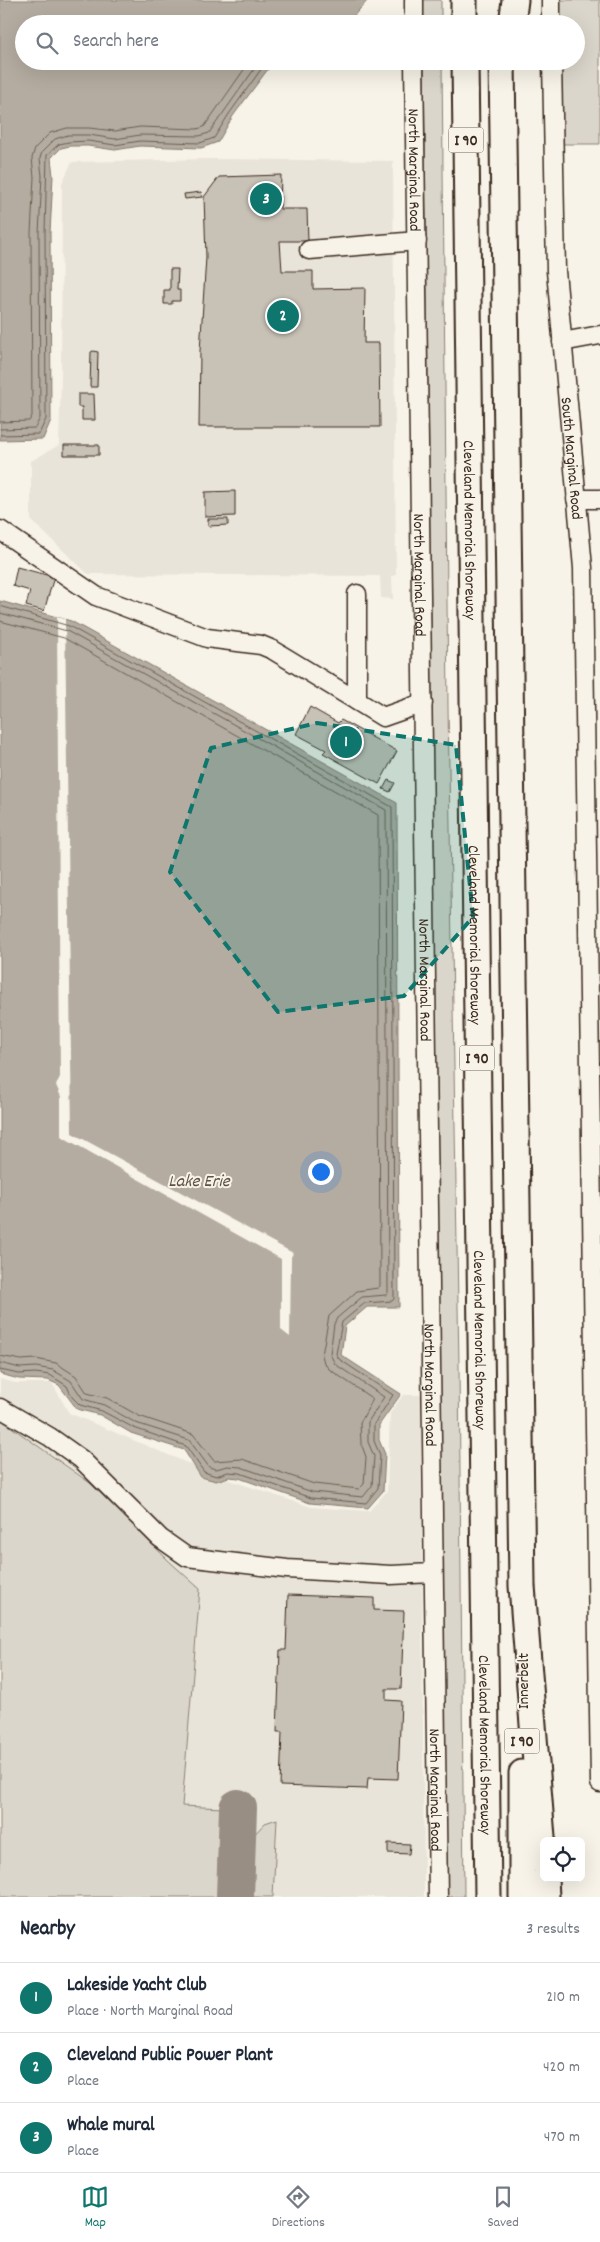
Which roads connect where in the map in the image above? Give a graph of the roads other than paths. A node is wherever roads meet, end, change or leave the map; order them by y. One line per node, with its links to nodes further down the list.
1 (414, 0): 6 (street)
2 (464, 0): 7 (highway)
3 (502, 0): 8 (highway)
4 (515, 0): 9 (highway)
5 (551, 0): 10 (street)
6 (414, 15)
7 (464, 15)
8 (502, 15)
9 (513, 15)
10 (551, 15)
11 (414, 70): 17 (street, North Marginal Road)
12 (465, 70): 37 (highway, Cleveland Memorial Shoreway / I 90)
13 (502, 70): 16 (highway, I 90)
14 (506, 70): 16 (highway)
15 (552, 70): 20 (street, South Marginal Road)
16 (503, 94): 32 (highway, I 90)
17 (417, 241): 18 (street); 26 (street, North Marginal Road)
18 (309, 250)
19 (600, 335): 20 (street)
20 (562, 342): 21 (street, South Marginal Road)
21 (576, 499): 22 (street); 27 (street, South Marginal Road)
22 (600, 499)
23 (0, 530): 25 (street)
24 (357, 594): 25 (street)
25 (356, 701): 26 (street)
26 (423, 703): 31 (street, North Marginal Road)
27 (593, 725): 29 (street, South Marginal Road)
28 (0, 1408): 31 (street)
29 (598, 1437): 30 (street, South Marginal Road)
30 (598, 1522): 33 (street, South Marginal Road)
31 (433, 1573): 36 (street, North Marginal Road)
32 (522, 1586): 34 (highway); 38 (highway, Innerbelt / I 90)
33 (600, 1783)
34 (542, 1837)
35 (545, 1882): 39 (highway)
36 (438, 1897)
37 (488, 1897)
38 (522, 1897)
39 (546, 1897)

